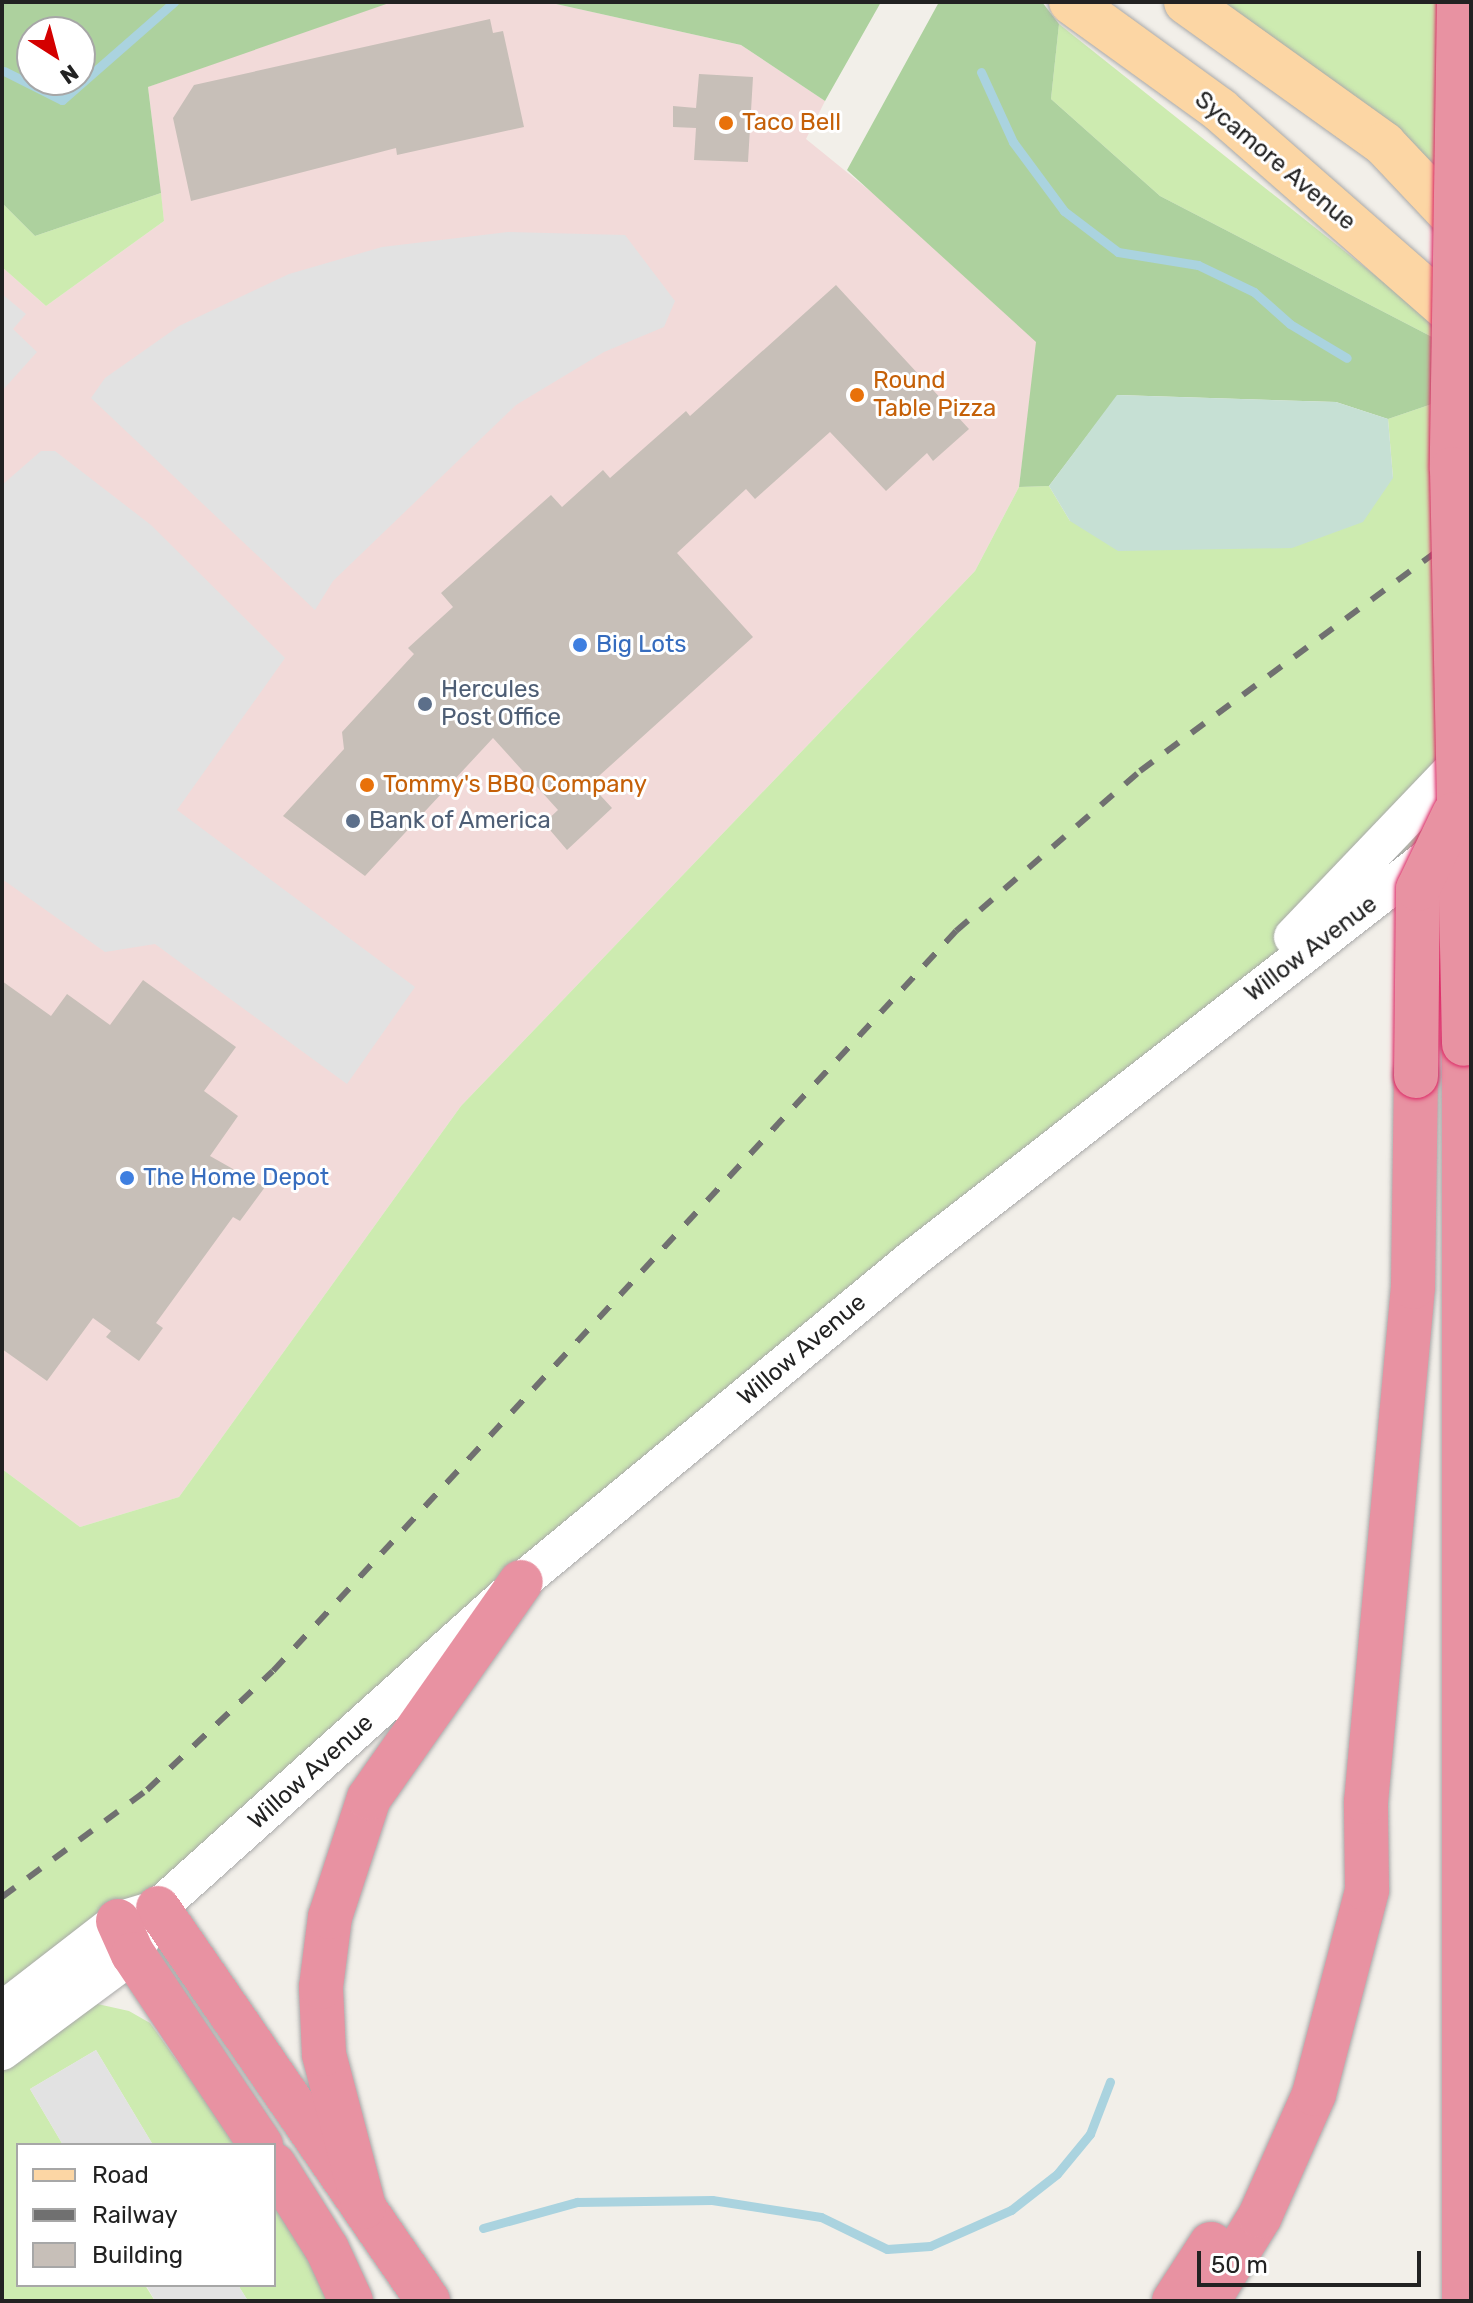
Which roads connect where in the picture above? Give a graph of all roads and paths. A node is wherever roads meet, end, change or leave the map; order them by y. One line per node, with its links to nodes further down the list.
1 (1071, 2): 5 (main road, Sycamore Avenue)
2 (1186, 2): 4 (main road)
3 (1459, 2): 7 (highway, bridge)
4 (1471, 236)
5 (1471, 330)
6 (1471, 751): 8 (street)
7 (1464, 815): 8 (street, Willow Avenue); 10 (highway, bridge); 21 (highway, bridge)
8 (1179, 1049): 9 (street, Willow Avenue)
9 (521, 1582): 11 (street, Willow Avenue); 16 (highway)
10 (1366, 1802): 19 (highway); 20 (highway)
11 (137, 1928): 12 (street, Willow Avenue); 13 (street, Willow Avenue); 14 (highway); 16 (highway)
12 (2, 2011)
13 (2, 2051)
14 (260, 2143)
15 (276, 2168): 17 (highway)
16 (364, 2207): 18 (highway)
17 (351, 2301)
18 (428, 2301)
19 (1174, 2301)
20 (1208, 2301)
21 (1464, 2301)

